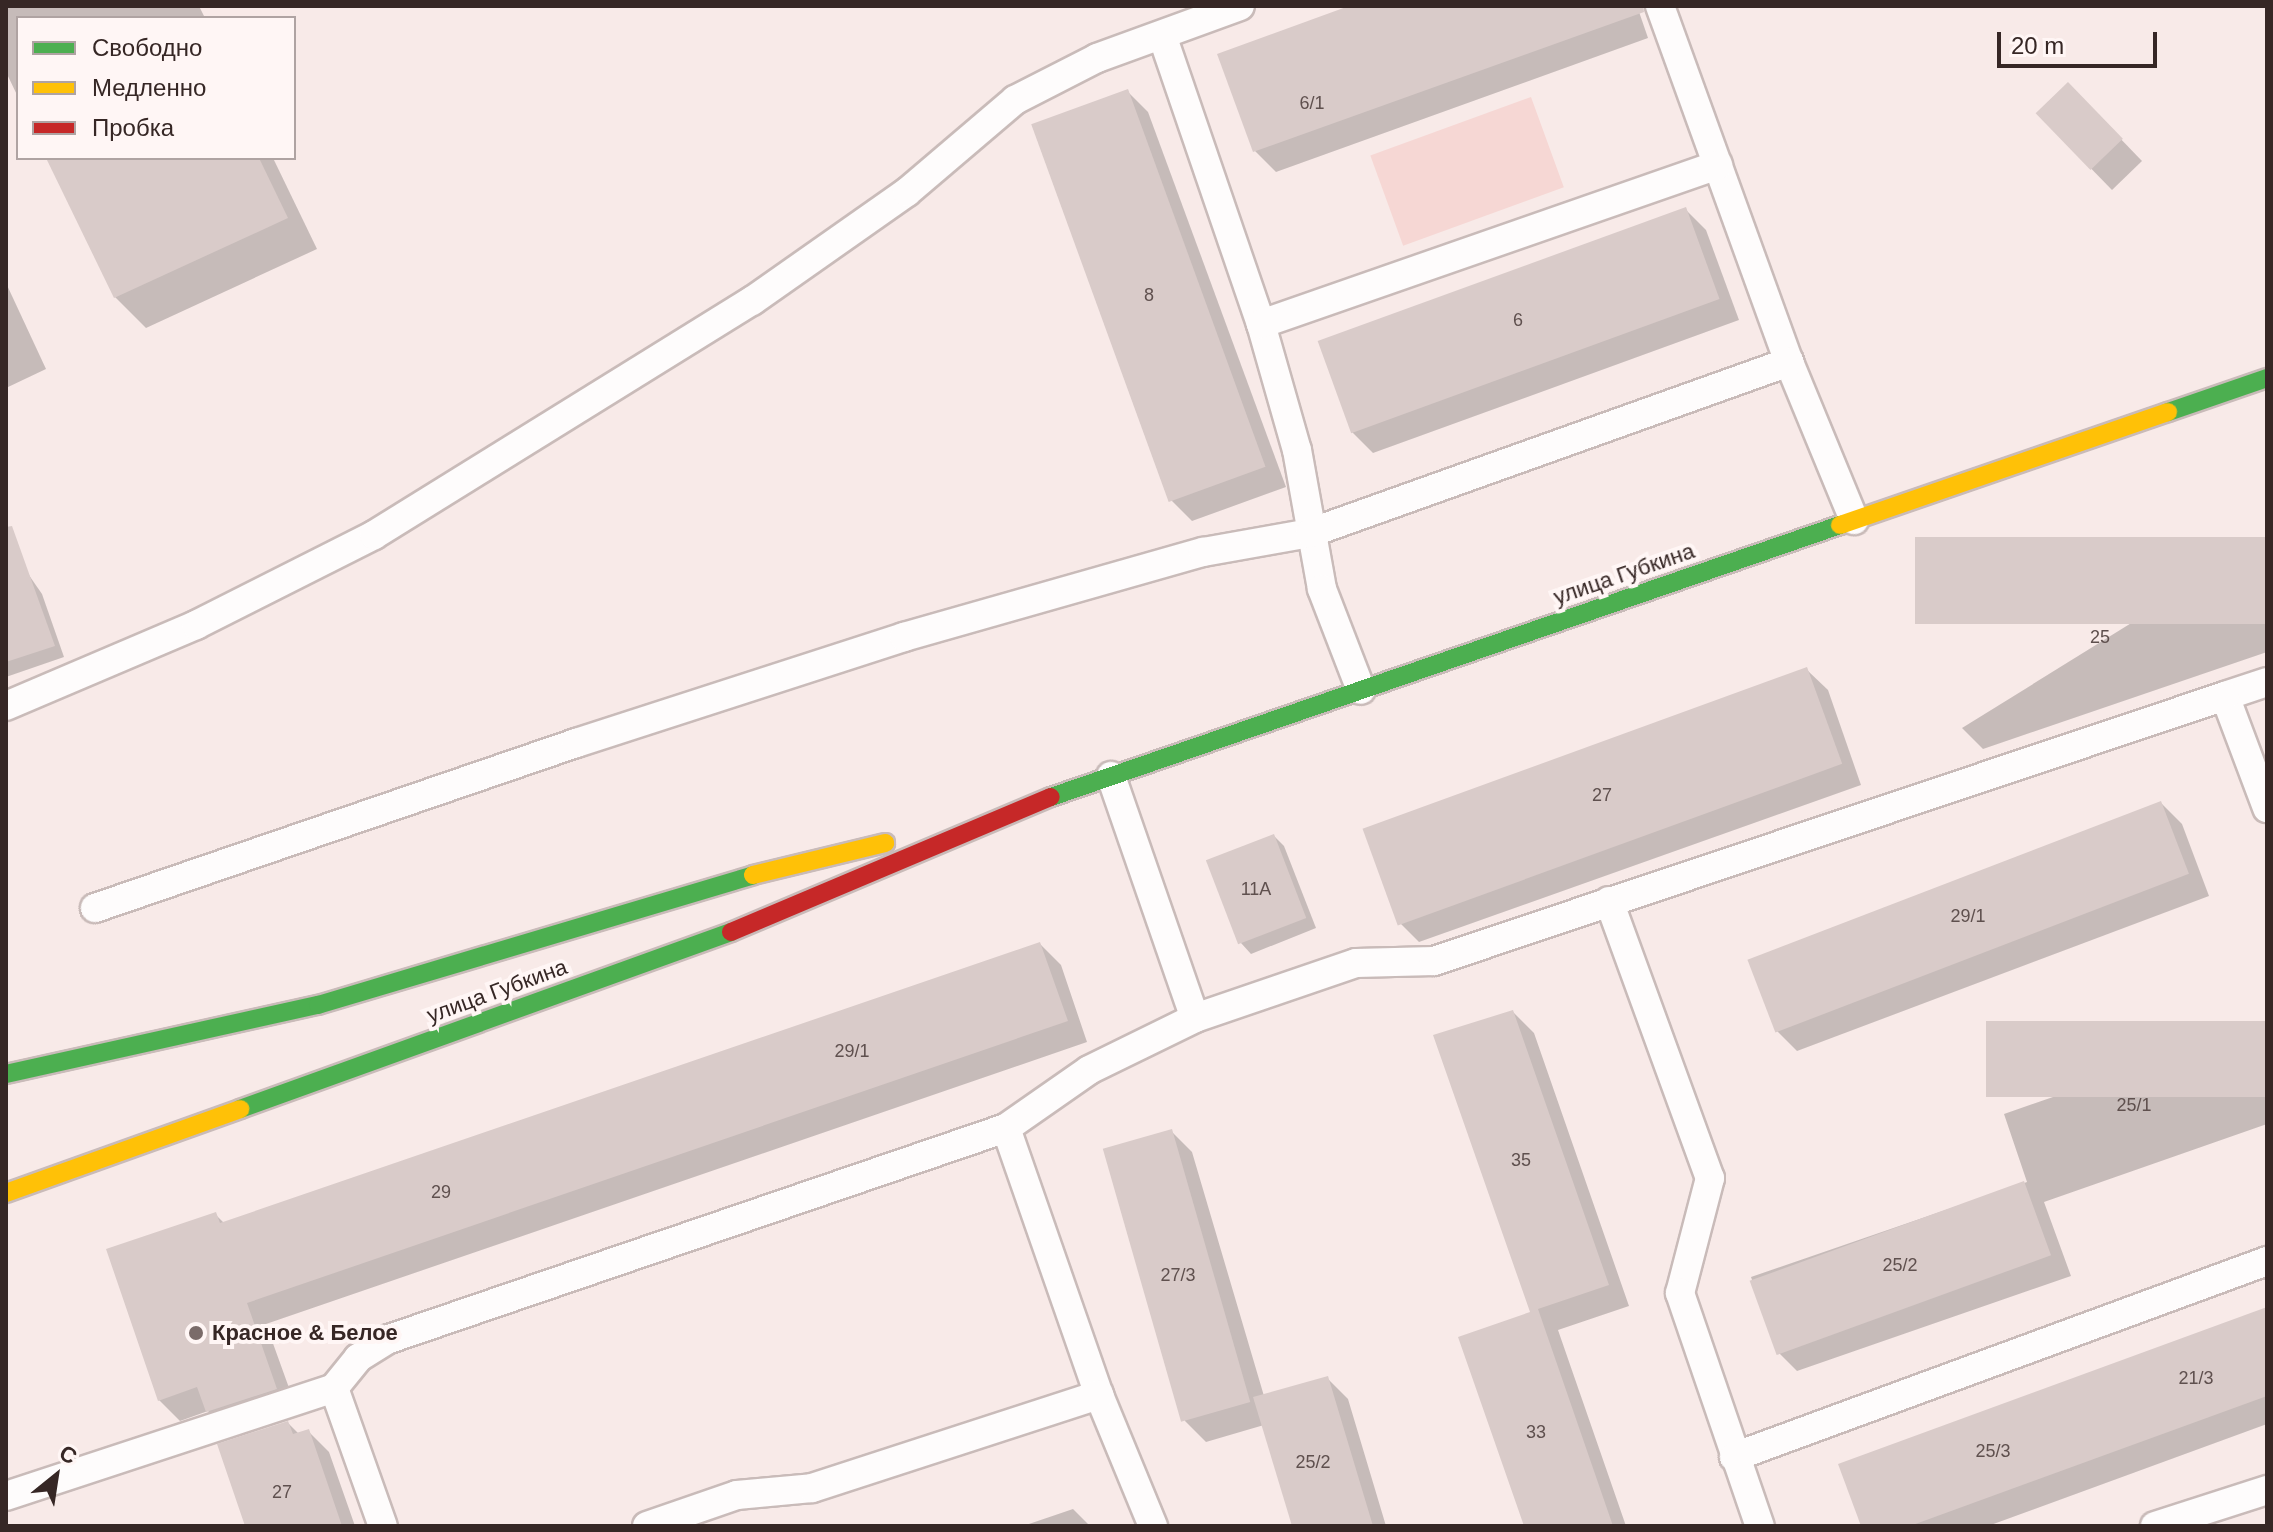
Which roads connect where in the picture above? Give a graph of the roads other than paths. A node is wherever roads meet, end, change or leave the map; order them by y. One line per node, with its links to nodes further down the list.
1 (1240, 6): 3 (lane)
2 (1660, 6): 4 (lane)
3 (1162, 35): 5 (lane); 13 (lane)
4 (1718, 165): 5 (lane); 6 (lane)
5 (1261, 324): 9 (lane)
6 (1789, 362): 8 (lane); 9 (lane)
7 (2267, 378): 8 (main road, улица Губкина)
8 (1854, 520): 11 (main road, улица Губкина)
9 (1310, 533): 11 (lane); 18 (lane)
10 (2267, 682): 12 (lane)
11 (1361, 690): 14 (main road, улица Губкина)
12 (2225, 696): 15 (lane); 17 (lane)
13 (6, 706)
14 (1111, 776): 16 (main road, улица Губкина); 19 (lane)
15 (2267, 808)
16 (996, 816): 20 (main road, улица Губкина); 22 (main road, улица Губкина)
17 (1609, 901): 19 (lane); 26 (lane)
18 (95, 908)
19 (1195, 1018): 21 (lane)
20 (6, 1074)
21 (1006, 1128): 24 (lane); 25 (lane)
22 (6, 1193)
23 (2267, 1261): 26 (lane)
24 (334, 1388): 28 (lane); 30 (lane)
25 (1099, 1395): 31 (lane); 32 (lane)
26 (1734, 1457): 33 (lane)
27 (2267, 1490): 29 (lane)
28 (6, 1496)
29 (2225, 1516): 34 (lane)
30 (383, 1526)
31 (647, 1526)
32 (1153, 1526)
33 (1760, 1526)
34 (2155, 1526)

